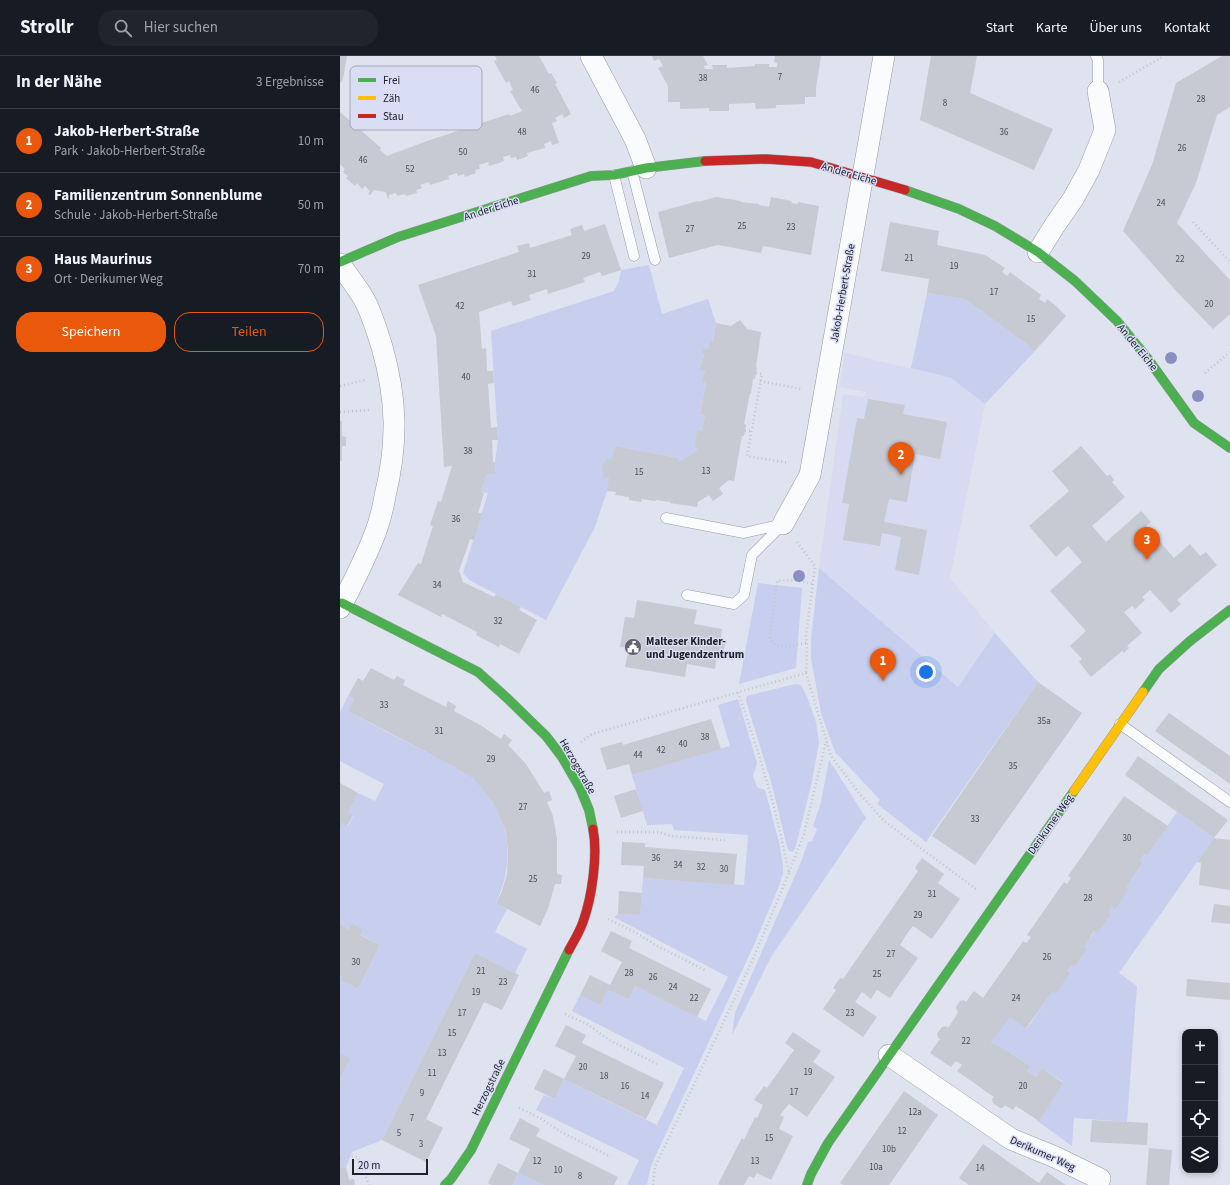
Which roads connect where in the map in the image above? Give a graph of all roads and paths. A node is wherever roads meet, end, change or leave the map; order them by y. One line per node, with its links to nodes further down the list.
1 (591, 56): 6 (street)
2 (884, 56): 8 (street, Jakob-Herbert-Straße)
3 (1096, 56): 5 (lane)
4 (1164, 56): 5 (path)
5 (1098, 91): 10 (street)
6 (639, 170): 7 (street, An der Eiche); 8 (street, An der Eiche); 12 (lane)
7 (614, 175): 11 (lane); 14 (street, An der Eiche)
8 (862, 177): 10 (street, An der Eiche); 19 (street, Jakob-Herbert-Straße)
9 (1193, 222): 13 (path)
10 (1038, 252): 24 (street, An der Eiche)
11 (634, 256)
12 (655, 260)
13 (1230, 262)
14 (340, 263): 20 (street)
15 (1230, 352): 17 (path)
16 (756, 373): 18 (path)
17 (1205, 373)
18 (760, 381): 19 (path); 23 (path)
19 (824, 394): 25 (street, Jakob-Herbert-Straße)
20 (394, 409): 21 (path); 30 (street)
21 (340, 412)
22 (745, 431): 23 (path)
23 (751, 432): 25 (path)
24 (1230, 448)
25 (811, 467): 27 (street, Jakob-Herbert-Straße)
26 (666, 518): 27 (lane)
27 (783, 524): 28 (path); 29 (lane)
28 (813, 584): 32 (path); 32 (path)
29 (687, 595)
30 (341, 606): 37 (street, Herzogstraße)
31 (1230, 610): 35 (street, Derikumer Weg)
32 (806, 644): 33 (path)
33 (806, 673): 34 (path); 36 (path)
34 (738, 692): 37 (path); 41 (path)
35 (1120, 724): 38 (lane); 42 (street, Derikumer Weg)
36 (826, 740): 41 (path); 42 (path)
37 (562, 757): 39 (street, Herzogstraße)
38 (1230, 802)
39 (594, 832): 40 (path); 43 (street, Herzogstraße)
40 (725, 840)
41 (789, 873): 54 (path)
42 (995, 903): 46 (street, Derikumer Weg)
43 (586, 908): 44 (path); 45 (street, Herzogstraße)
44 (707, 971)
45 (543, 1003): 47 (path); 48 (street, Herzogstraße)
46 (889, 1055): 51 (street, Derikumer Weg); 55 (street, Derikumer Weg)
47 (657, 1064)
48 (497, 1097): 49 (path); 53 (street, Herzogstraße)
49 (611, 1157)
50 (340, 1158): 52 (path)
51 (1100, 1180)
52 (369, 1185)
53 (445, 1185)
54 (653, 1185)
55 (807, 1185)

